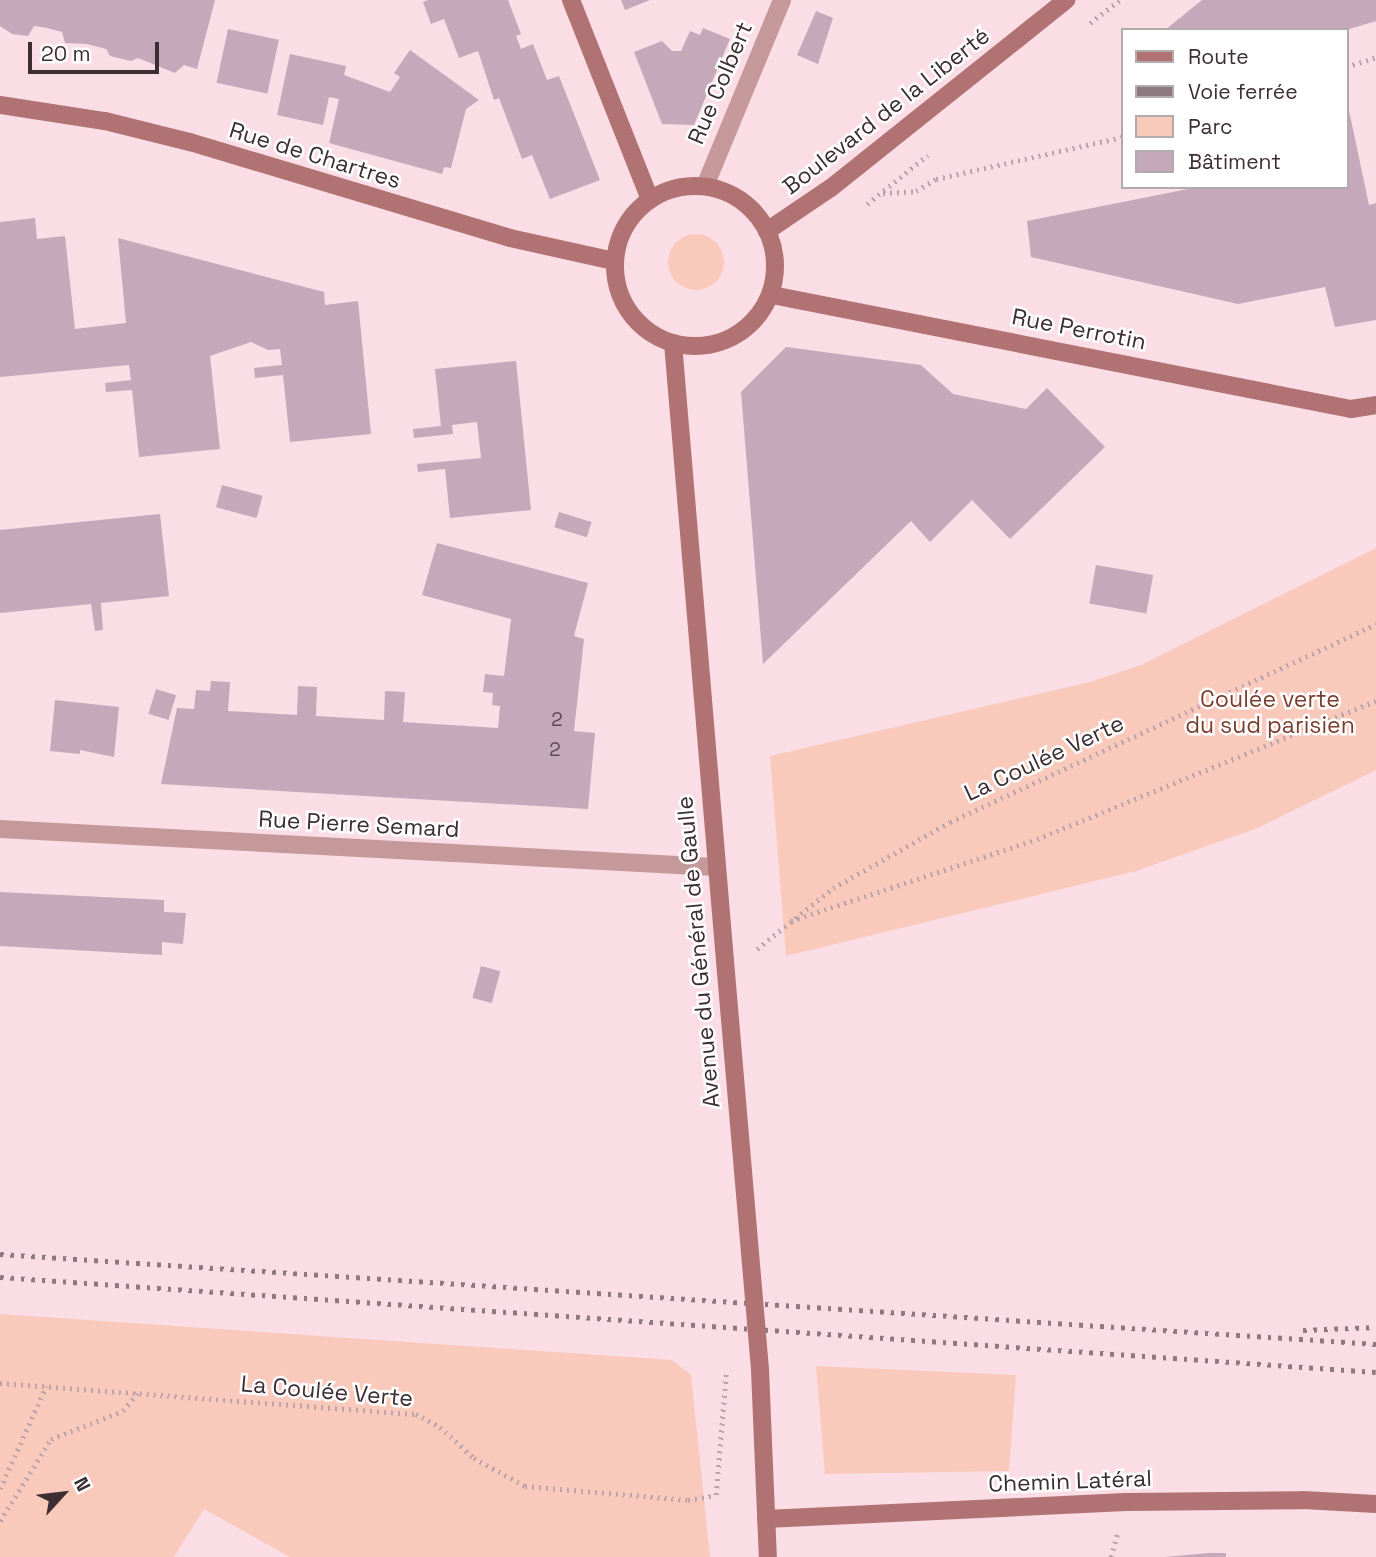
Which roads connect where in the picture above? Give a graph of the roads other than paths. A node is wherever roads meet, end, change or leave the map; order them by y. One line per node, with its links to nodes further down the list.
1 (571, 0): 6 (main road)
2 (782, 0): 5 (street, Rue Colbert)
3 (1066, 0): 7 (main road, Boulevard de la Liberté)
4 (0, 105): 8 (main road, Rue de Chartres)
5 (705, 186): 6 (main road); 7 (main road)
6 (650, 200): 8 (main road)
7 (767, 231): 9 (main road)
8 (614, 261): 10 (main road)
9 (772, 295): 10 (main road); 11 (main road, Rue Perrotin)
10 (673, 344): 13 (main road, Avenue du Général de Gaulle)
11 (1376, 405)
12 (0, 829): 13 (street, Rue Pierre Semard)
13 (715, 867): 15 (main road, Avenue du Général de Gaulle, bridge)
14 (1376, 1504): 15 (main road, Chemin Latéral)
15 (766, 1519): 16 (main road, Avenue du Général de Gaulle)
16 (768, 1557)

